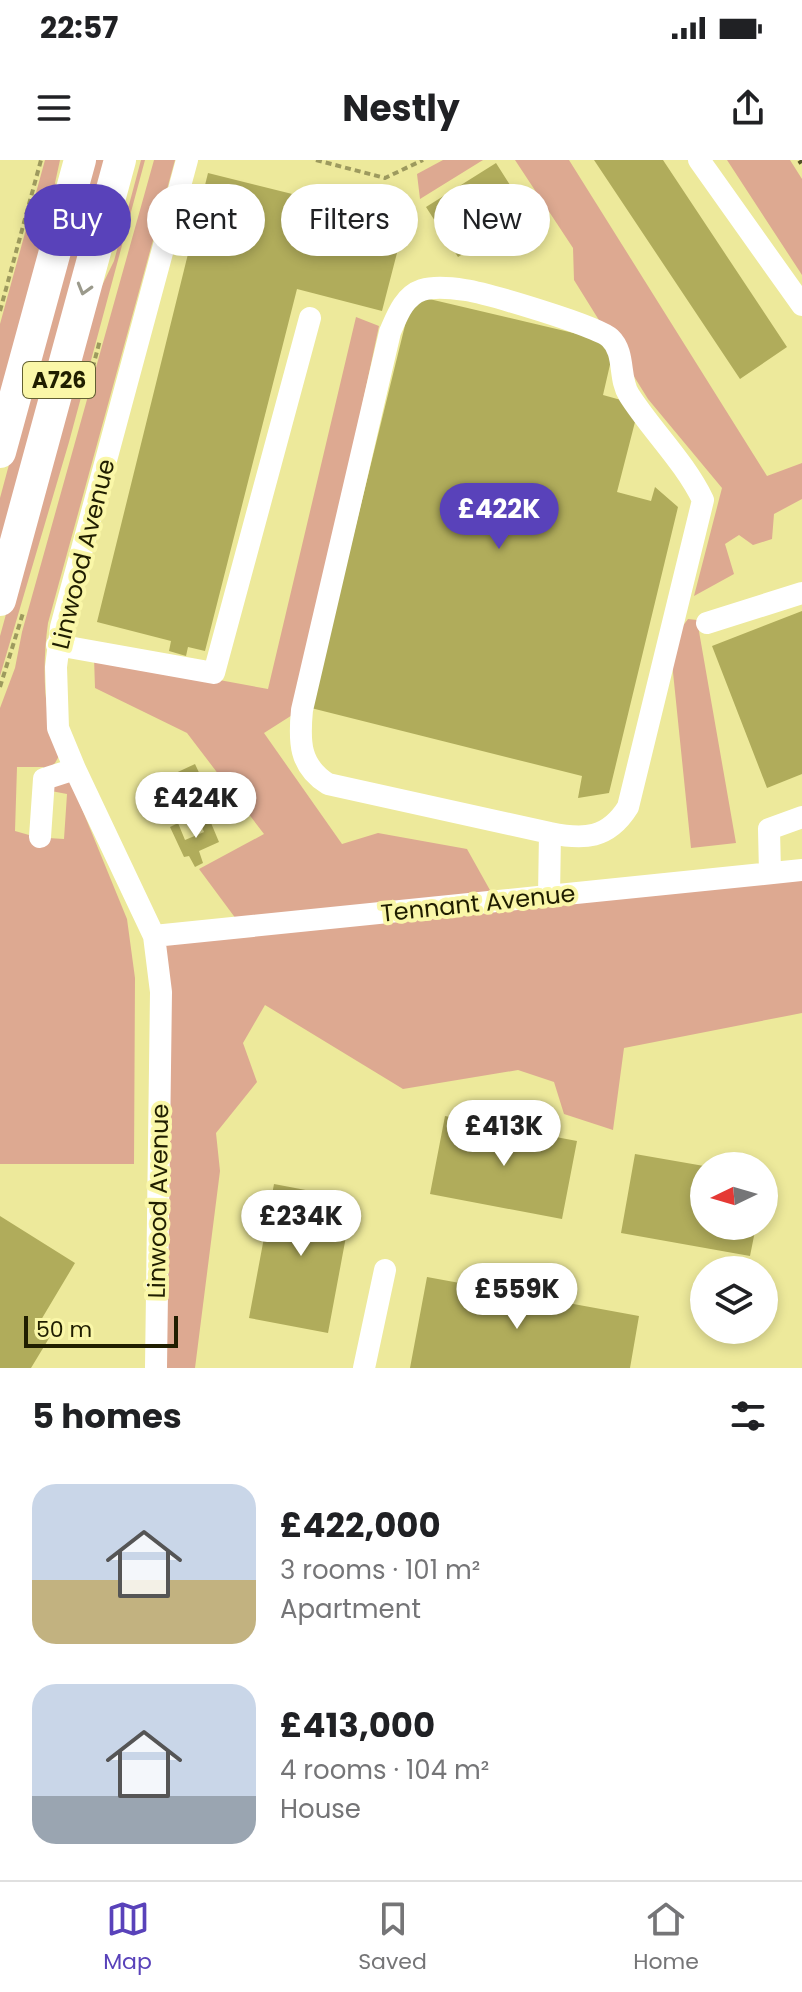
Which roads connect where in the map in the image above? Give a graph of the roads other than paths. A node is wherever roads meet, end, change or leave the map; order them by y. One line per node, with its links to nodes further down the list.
1 (80, 160): 7 (highway, A726)
2 (120, 160): 9 (highway, A726, one-way to 9)
3 (187, 160): 11 (street, Linwood Avenue)
4 (699, 160): 5 (street)
5 (802, 305)
6 (310, 318): 11 (street)
7 (0, 452)
8 (802, 593): 10 (street)
9 (0, 600)
10 (707, 623)
11 (57, 645): 12 (street, Linwood Avenue)
12 (75, 769): 15 (street); 19 (street, Linwood Avenue)
13 (802, 817): 17 (street)
14 (550, 833): 14 (street); 18 (street)
15 (40, 837)
16 (802, 870): 17 (street, Tennant Avenue)
17 (770, 873): 18 (street, Tennant Avenue)
18 (549, 896): 19 (street, Tennant Avenue)
19 (154, 936): 21 (street, Linwood Avenue)
20 (385, 1270): 22 (street)
21 (156, 1368)
22 (364, 1368)

